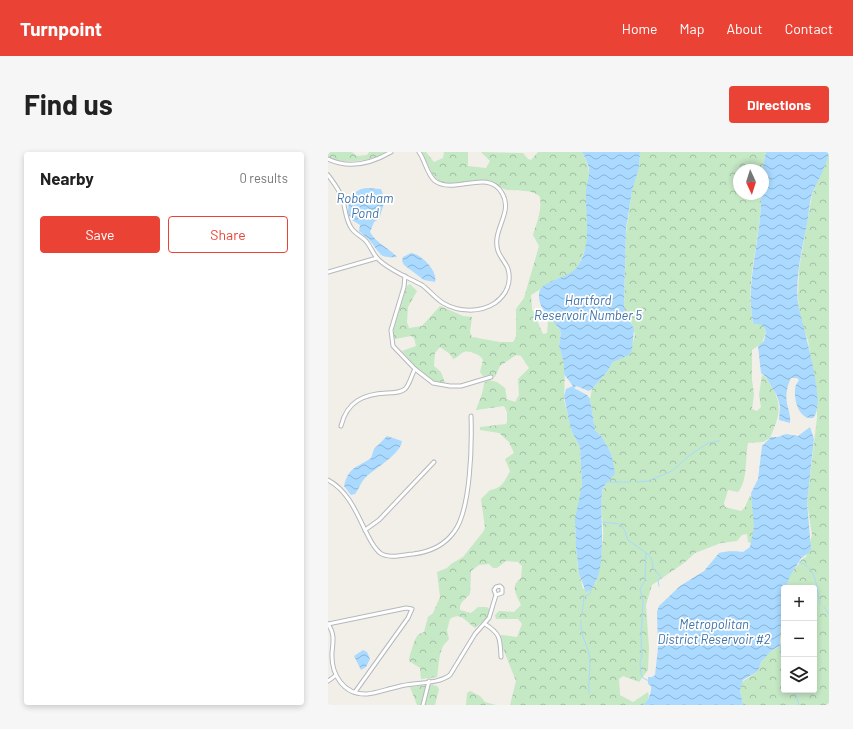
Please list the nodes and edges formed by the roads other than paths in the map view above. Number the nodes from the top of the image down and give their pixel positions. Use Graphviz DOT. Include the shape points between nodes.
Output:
graph roads {
  1 [pos="391,152"];
  2 [pos="419,152"];
  3 [pos="328,160"];
  4 [pos="328,175"];
  5 [pos="377,258"];
  6 [pos="328,272"];
  7 [pos="405,276"];
  8 [pos="414,369"];
  9 [pos="491,377"];
  10 [pos="471,416"];
  11 [pos="341,426"];
  12 [pos="434,462"];
  13 [pos="328,480"];
  14 [pos="365,530"];
  15 [pos="496,595"];
  16 [pos="328,624"];
  17 [pos="485,624"];
  18 [pos="501,657"];
  19 [pos="336,676"];
  20 [pos="328,681"];
  21 [pos="430,681"];
  22 [pos="355,692"];
  23 [pos="423,705"];
  1 -- 3 [label="street" via="381,158 359,164"];
  2 -- 7 [label="street" via="433,179 440,184 451,186 483,182 492,183 501,190 507,206 498,231 497,245 508,269 509,278 504,297 482,309 469,310 442,303 424,286"];
  4 -- 5 [label="street" via="342,198 347,219 353,230 371,247"];
  5 -- 6 [label="street"];
  5 -- 7 [label="street"];
  7 -- 8 [label="street" via="391,338 393,346"];
  8 -- 9 [label="street" via="433,383 450,386 461,386"];
  8 -- 11 [label="street" via="408,386 403,390 370,395 354,402 347,410"];
  10 -- 14 [label="street" via="472,451 463,511 455,531 440,546 424,552 390,556 381,554 372,545"];
  12 -- 14 [label="street" via="379,520"];
  13 -- 14 [label="street" via="338,485 347,495"];
  15 -- 17 [label="street"];
  16 -- 19 [label="street" via="334,638 332,661"];
  16 -- 22 [label="street" via="406,608 412,610"];
  17 -- 18 [label="street" via="494,629 500,638"];
  17 -- 21 [label="street" via="475,634 450,675 444,679"];
  19 -- 20 [label="street"];
  19 -- 22 [label="street" via="343,686"];
  21 -- 22 [label="street" via="373,693"];
  21 -- 23 [label="street"];
}
